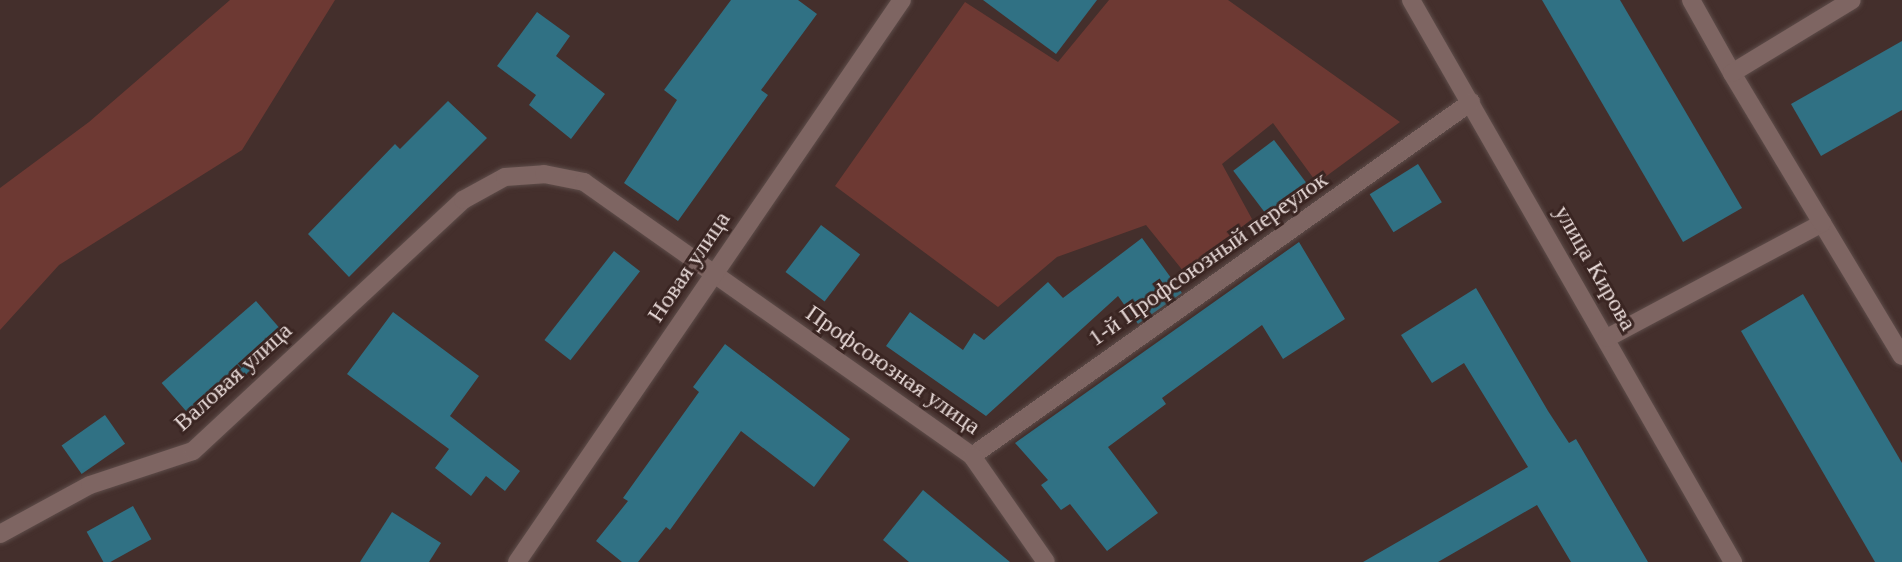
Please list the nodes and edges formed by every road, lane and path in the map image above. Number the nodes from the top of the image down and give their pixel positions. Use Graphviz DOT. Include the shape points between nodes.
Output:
graph roads {
  1 [pos="902,0"];
  2 [pos="1411,0"];
  3 [pos="1691,0"];
  4 [pos="1852,0"];
  5 [pos="1732,73"];
  6 [pos="1471,102"];
  7 [pos="1822,223"];
  8 [pos="714,273"];
  9 [pos="1607,338"];
  10 [pos="1902,356"];
  11 [pos="972,456"];
  12 [pos="0,534"];
  13 [pos="517,562"];
  14 [pos="1046,562"];
  15 [pos="1733,562"];
  1 -- 8 [label="street, Новая улица"];
  2 -- 6 [label="street, улица Кирова"];
  3 -- 5 [label="street"];
  4 -- 5 [label="street"];
  5 -- 7 [label="street"];
  6 -- 9 [label="street, улица Кирова"];
  6 -- 11 [label="street, 1-й Профсоюзный переулок"];
  7 -- 9 [label="street"];
  7 -- 10 [label="street"];
  8 -- 11 [label="street, Профсоюзная улица"];
  8 -- 12 [label="street, Валовая улица" via="584,182 544,174 505,177 463,200 193,450 90,485"];
  8 -- 13 [label="street, Новая улица"];
  9 -- 15 [label="street, улица Кирова"];
  11 -- 14 [label="street, Профсоюзная улица"];
}
